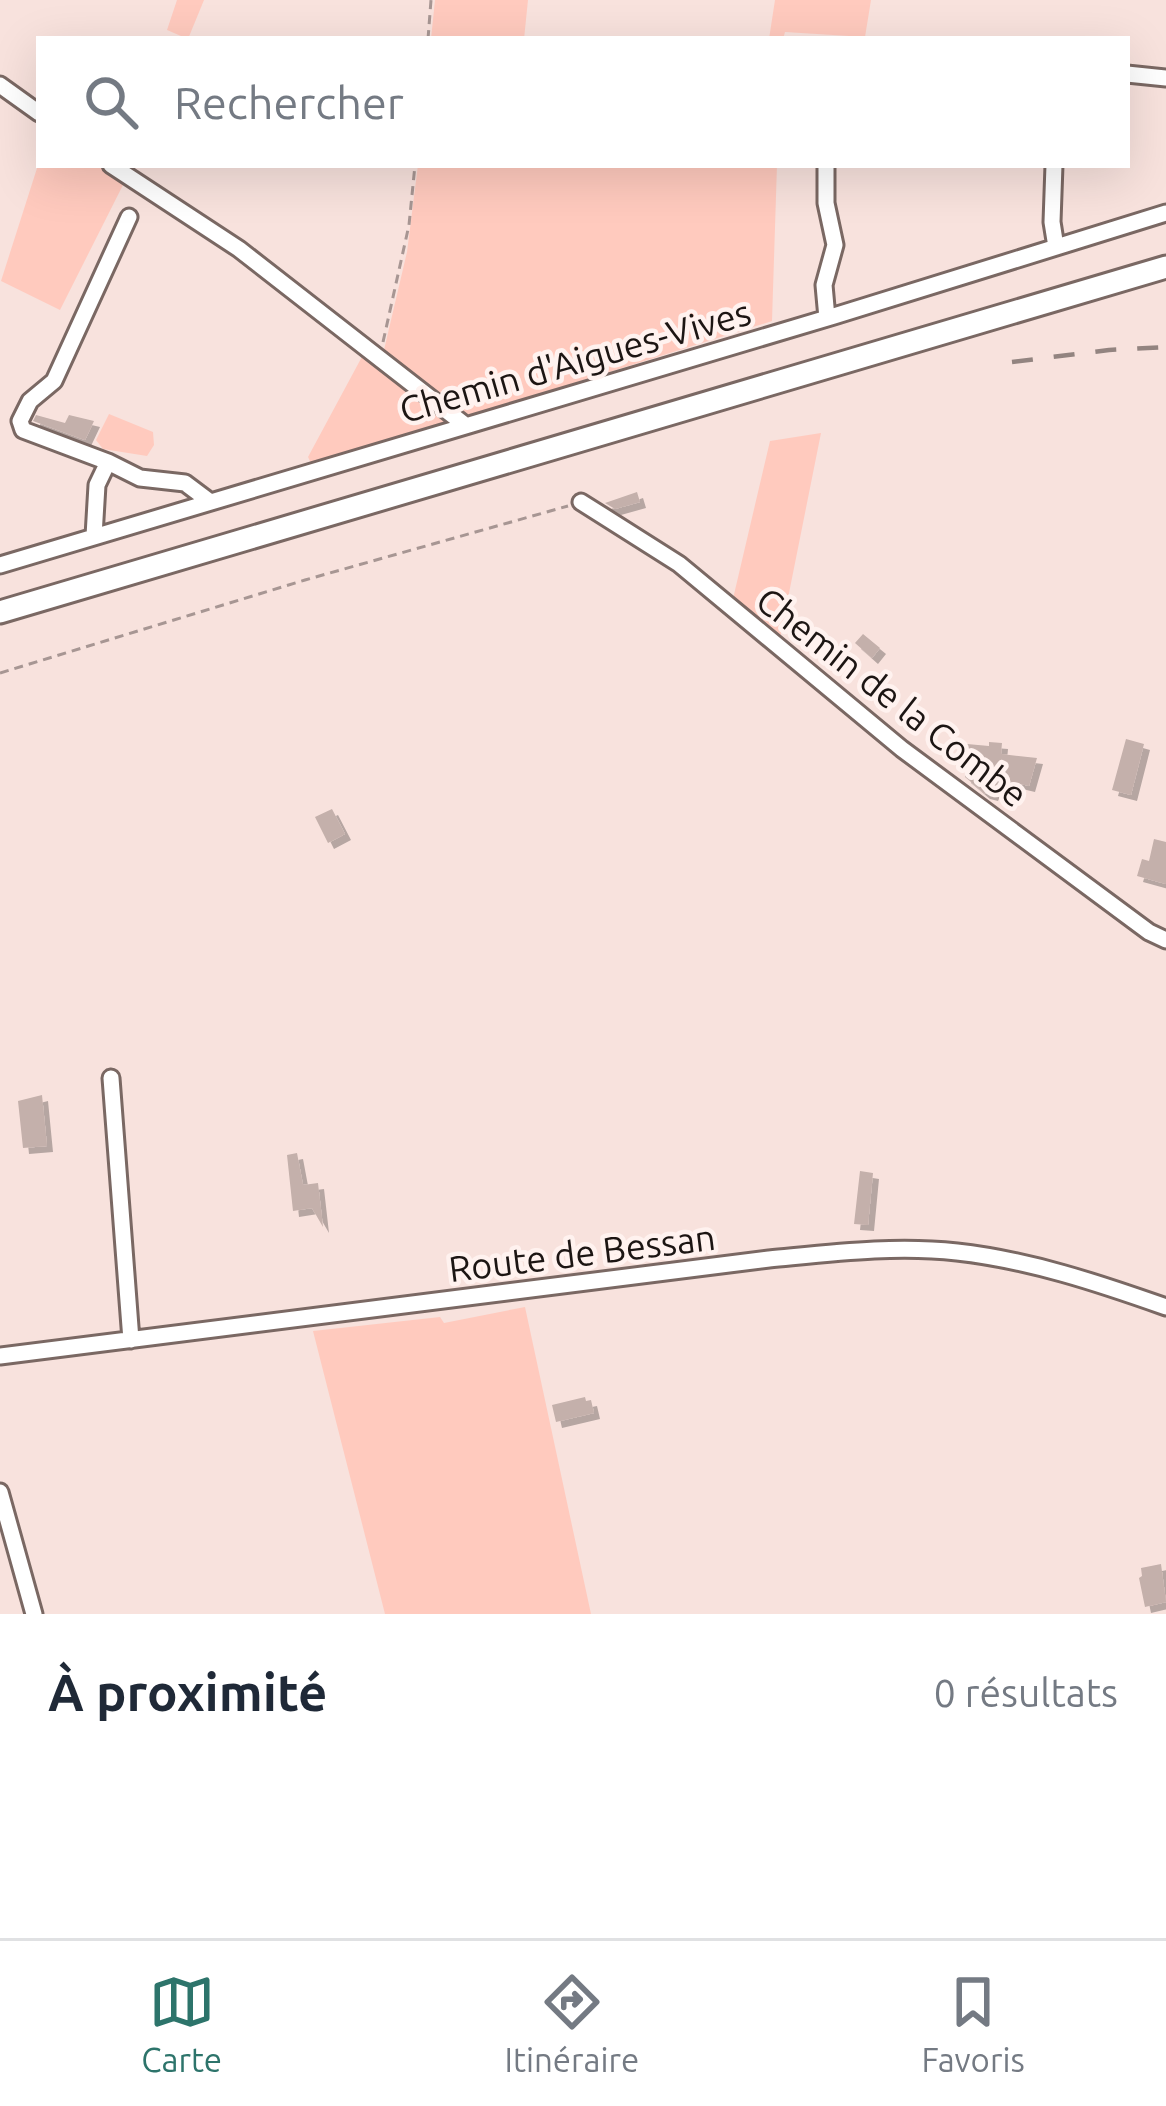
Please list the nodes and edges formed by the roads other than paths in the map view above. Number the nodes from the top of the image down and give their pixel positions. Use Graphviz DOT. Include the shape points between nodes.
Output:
graph roads {
  1 [pos="1130,74"];
  2 [pos="1166,78"];
  3 [pos="0,85"];
  4 [pos="36,111"];
  5 [pos="116,168"];
  6 [pos="826,168"];
  7 [pos="1054,168"];
  8 [pos="1166,212"];
  9 [pos="129,217"];
  10 [pos="1056,247"];
  11 [pos="1166,267"];
  12 [pos="827,318"];
  13 [pos="465,425"];
  14 [pos="108,462"];
  15 [pos="209,501"];
  16 [pos="581,502"];
  17 [pos="94,536"];
  18 [pos="0,565"];
  19 [pos="0,612"];
  20 [pos="1166,940"];
  21 [pos="111,1078"];
  22 [pos="1166,1307"];
  23 [pos="130,1340"];
  24 [pos="0,1356"];
  25 [pos="0,1492"];
  26 [pos="34,1614"];
  1 -- 2 [label="street"];
  3 -- 4 [label="street"];
  5 -- 13 [label="street" via="238,249"];
  6 -- 12 [label="street" via="835,245 824,285"];
  7 -- 10 [label="street"];
  8 -- 10 [label="street, Chemin d'Aigues-Vives"];
  9 -- 14 [label="street" via="54,381 20,421 39,439"];
  10 -- 12 [label="street, Chemin d'Aigues-Vives"];
  11 -- 19 [label="highway"];
  12 -- 13 [label="street, Chemin d'Aigues-Vives"];
  13 -- 15 [label="street, Chemin d'Aigues-Vives"];
  14 -- 15 [label="street" via="140,478 185,483"];
  14 -- 17 [label="street" via="97,485"];
  15 -- 17 [label="street, Chemin d'Aigues-Vives"];
  16 -- 20 [label="street, Chemin de la Combe" via="679,564 902,748"];
  17 -- 18 [label="street, Chemin d'Aigues-Vives"];
  21 -- 23 [label="street"];
  22 -- 23 [label="street, Route de Bessan" via="1029,1264 877,1249"];
  23 -- 24 [label="street, Route de Bessan"];
  25 -- 26 [label="street"];
}
